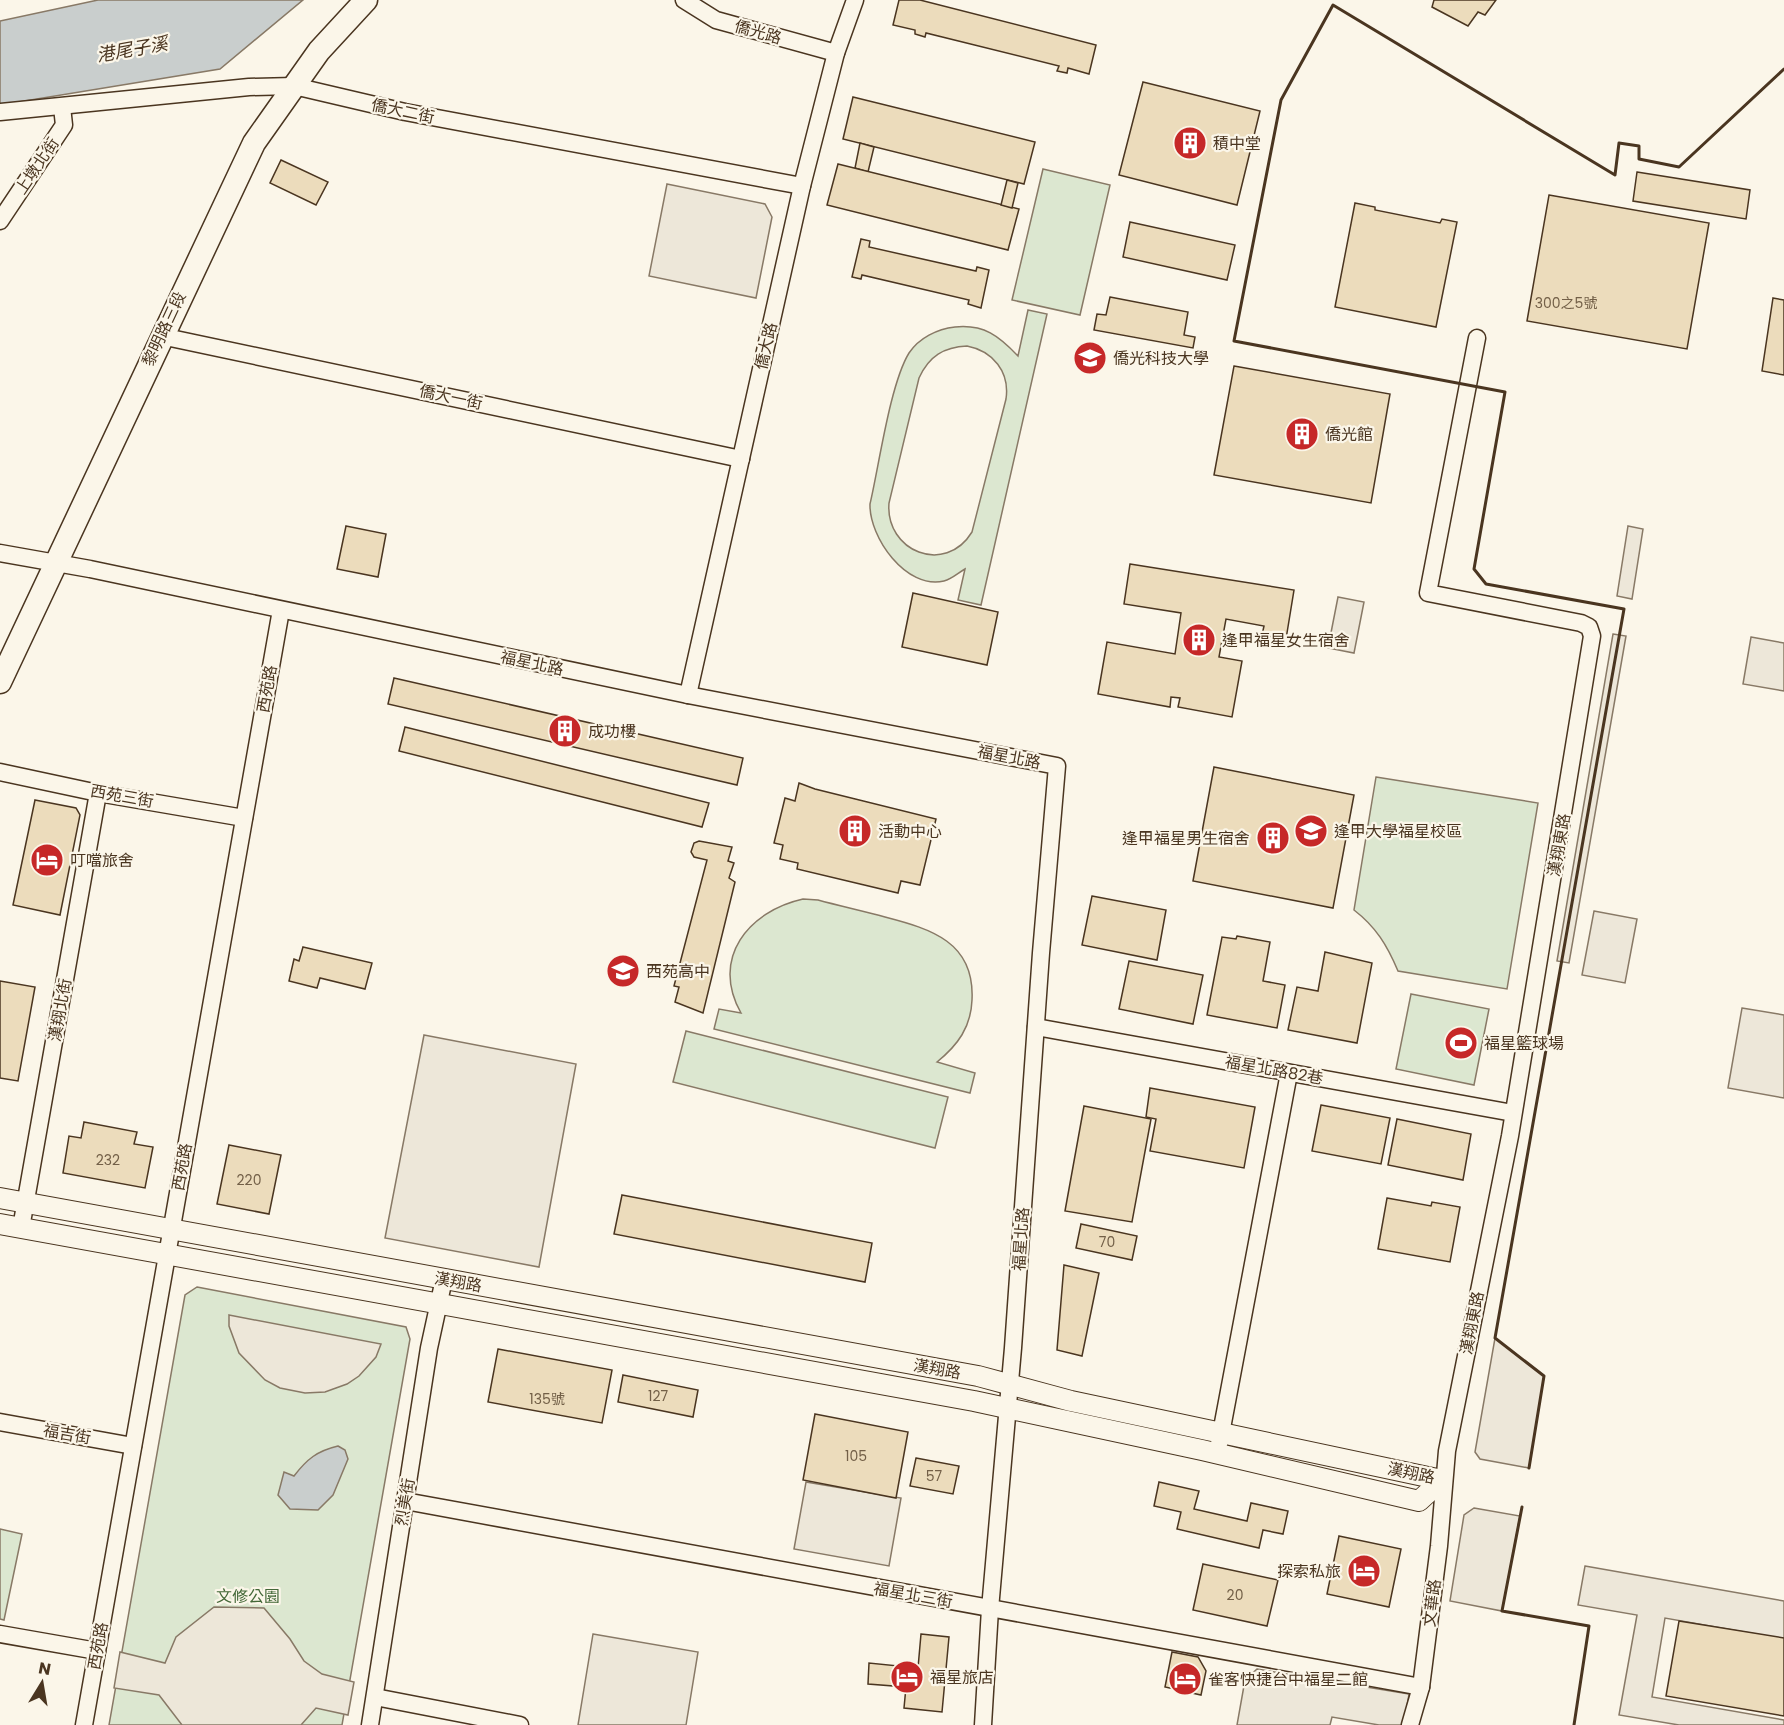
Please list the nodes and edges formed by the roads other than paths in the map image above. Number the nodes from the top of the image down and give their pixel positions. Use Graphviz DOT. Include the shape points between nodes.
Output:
graph roads {
  1 [pos="366,0"];
  2 [pos="684,0"];
  3 [pos="855,0"];
  4 [pos="836,53"];
  5 [pos="294,86"];
  6 [pos="62,107"];
  7 [pos="0,112"];
  8 [pos="802,186"];
  9 [pos="0,221"];
  10 [pos="161,336"];
  11 [pos="1477,338"];
  12 [pos="741,459"];
  13 [pos="0,553"];
  14 [pos="55,564"];
  15 [pos="280,610"];
  16 [pos="0,682"];
  17 [pos="688,695"];
  18 [pos="0,772"];
  19 [pos="98,793"];
  20 [pos="244,818"];
  21 [pos="1036,1027"];
  22 [pos="1289,1073"];
  23 [pos="1513,1113"];
  24 [pos="0,1198"];
  25 [pos="25,1203"];
  26 [pos="0,1224"];
  27 [pos="21,1227"];
  28 [pos="172,1229"];
  29 [pos="167,1254"];
  30 [pos="444,1279"];
  31 [pos="438,1303"];
  32 [pos="1010,1384"];
  33 [pos="1007,1410"];
  34 [pos="0,1422"];
  35 [pos="1222,1431"];
  36 [pos="134,1446"];
  37 [pos="1217,1454"];
  38 [pos="1442,1480"];
  39 [pos="405,1501"];
  40 [pos="990,1609"];
  41 [pos="0,1634"];
  42 [pos="97,1651"];
  43 [pos="1421,1687"];
  44 [pos="375,1697"];
  45 [pos="84,1725"];
  46 [pos="370,1725"];
  47 [pos="520,1725"];
  48 [pos="984,1725"];
  49 [pos="1410,1725"];
  1 -- 5 [label="main road, 黎明路三段" via="319,51"];
  2 -- 4 [label="street, 僑光路" via="716,20"];
  3 -- 4 [label="street, 僑大路"];
  4 -- 8 [label="street, 僑大路"];
  5 -- 6 [label="street, 僑大二街" via="249,87"];
  5 -- 8 [label="street, 僑大二街" via="405,112"];
  5 -- 10 [label="main road, 黎明路三段" via="254,143"];
  6 -- 7 [label="street, 僑大二街"];
  6 -- 9 [label="street, 上墩北街" via="64,125"];
  8 -- 12 [label="street, 僑大路"];
  10 -- 12 [label="street, 僑大一街"];
  10 -- 14 [label="main road, 黎明路三段"];
  11 -- 23 [label="street, 漢翔東路" via="1428,594 1581,623 1589,627 1592,636"];
  12 -- 17 [label="street, 僑大路"];
  13 -- 14 [label="street, 福星北路"];
  14 -- 15 [label="street, 福星北路"];
  14 -- 16 [label="main road, 黎明路三段"];
  15 -- 17 [label="street, 福星北路"];
  15 -- 20 [label="street, 西苑路"];
  17 -- 21 [label="street, 福星北路" via="1057,766"];
  18 -- 19 [label="street, 西苑三街"];
  19 -- 20 [label="street, 西苑三街"];
  19 -- 25 [label="street, 漢翔北街"];
  20 -- 28 [label="street, 西苑路"];
  21 -- 22 [label="street, 福星北路82巷"];
  21 -- 32 [label="street, 福星北路"];
  22 -- 23 [label="street, 福星北路82巷"];
  22 -- 35 [label="street"];
  23 -- 38 [label="street, 漢翔東路"];
  24 -- 25 [label="street, 漢翔路"];
  25 -- 27 [label="street, 漢翔北街"];
  25 -- 28 [label="street, 漢翔路"];
  26 -- 27 [label="street, 漢翔路"];
  27 -- 29 [label="street, 漢翔路"];
  28 -- 29 [label="street, 西苑路"];
  28 -- 30 [label="street, 漢翔路"];
  29 -- 31 [label="street, 漢翔路"];
  29 -- 36 [label="street, 西苑路"];
  30 -- 31 [label="street, 烈美街"];
  30 -- 32 [label="street, 漢翔路"];
  31 -- 33 [label="street, 漢翔路"];
  31 -- 39 [label="street, 烈美街"];
  32 -- 33 [label="street, 福星北路"];
  32 -- 35 [label="street, 漢翔路" via="1071,1401"];
  33 -- 37 [label="street, 漢翔路"];
  33 -- 40 [label="street, 福星北路"];
  34 -- 36 [label="street, 福吉街"];
  35 -- 37 [label="street"];
  35 -- 38 [label="street, 漢翔路"];
  36 -- 42 [label="street, 西苑路"];
  37 -- 38 [label="street, 漢翔路" via="1419,1501"];
  38 -- 43 [label="street, 文華路" via="1439,1546"];
  39 -- 40 [label="street, 福星北三街"];
  39 -- 44 [label="street, 烈美街"];
  40 -- 43 [label="street, 福星北三街"];
  40 -- 48 [label="street, 福星北路"];
  41 -- 42 [label="street"];
  42 -- 45 [label="street, 西苑路"];
  43 -- 49 [label="street, 文華路"];
  44 -- 46 [label="street, 烈美街"];
  44 -- 47 [label="street"];
}
